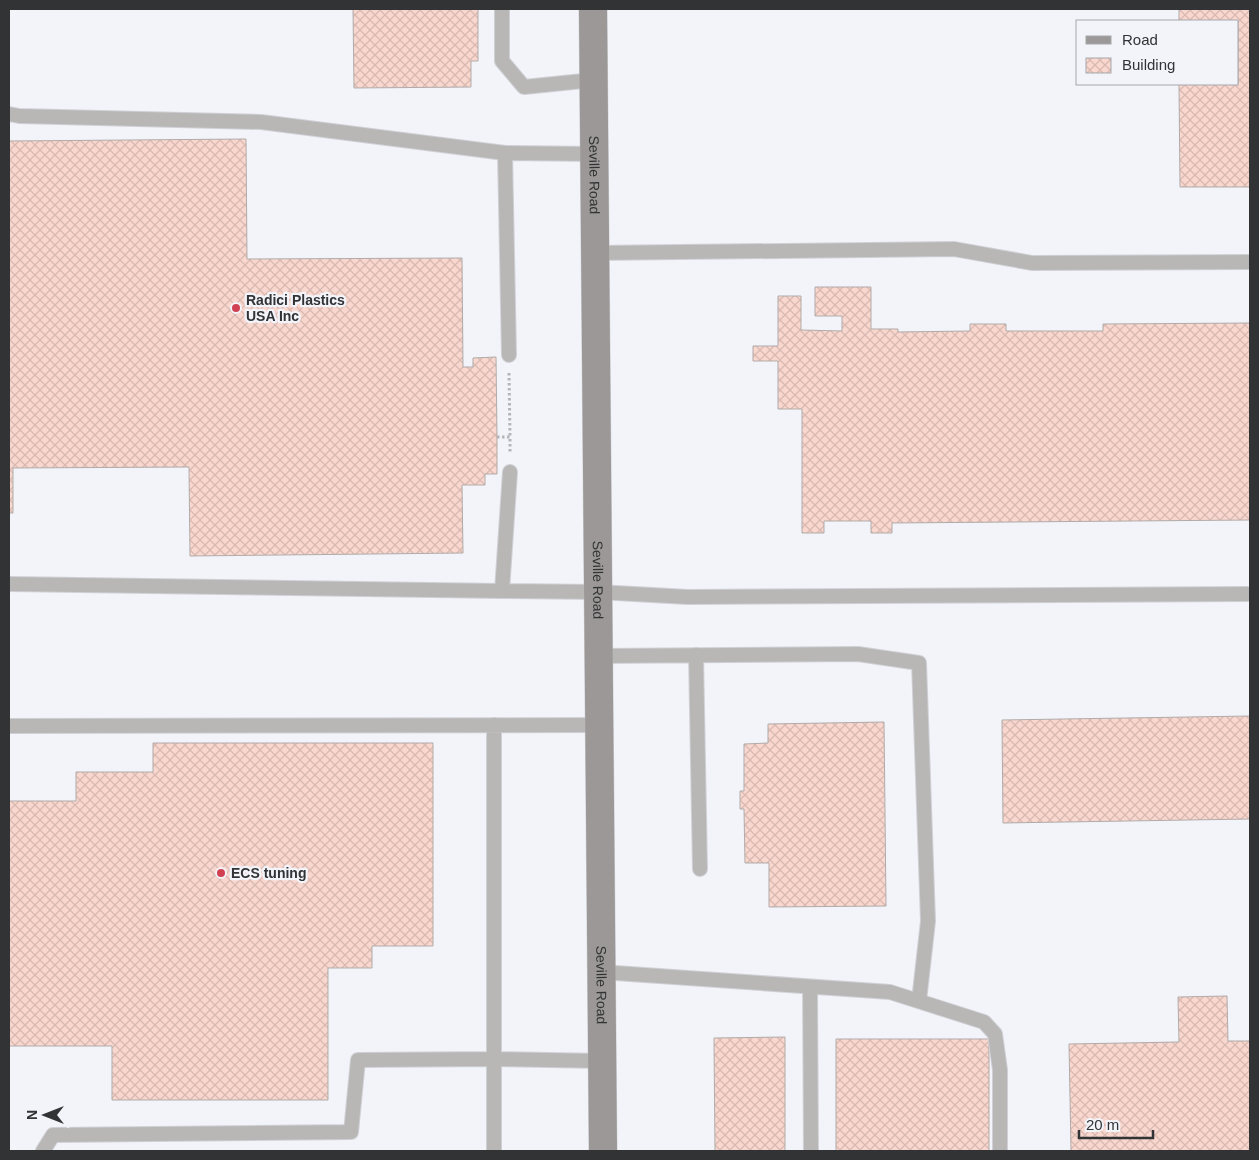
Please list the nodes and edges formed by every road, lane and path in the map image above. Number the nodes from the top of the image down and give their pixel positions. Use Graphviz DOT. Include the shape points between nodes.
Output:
graph roads {
  1 [pos="502,9"];
  2 [pos="593,9"];
  3 [pos="593,80"];
  4 [pos="9,114"];
  5 [pos="505,153"];
  6 [pos="594,154"];
  7 [pos="595,254"];
  8 [pos="1250,262"];
  9 [pos="509,355"];
  10 [pos="497,437"];
  11 [pos="510,437"];
  12 [pos="510,472"];
  13 [pos="9,584"];
  14 [pos="502,591"];
  15 [pos="598,592"];
  16 [pos="1246,594"];
  17 [pos="598,656"];
  18 [pos="696,656"];
  19 [pos="494,725"];
  20 [pos="599,725"];
  21 [pos="9,726"];
  22 [pos="700,870"];
  23 [pos="602,972"];
  24 [pos="810,987"];
  25 [pos="919,1002"];
  26 [pos="494,1059"];
  27 [pos="602,1061"];
  28 [pos="44,1151"];
  29 [pos="494,1151"];
  30 [pos="603,1151"];
  31 [pos="811,1151"];
  32 [pos="1000,1151"];
  1 -- 3 [label="lane" via="502,61 524,87"];
  2 -- 3 [label="street, Seville Road"];
  3 -- 6 [label="street, Seville Road"];
  4 -- 5 [label="lane" via="261,122"];
  5 -- 6 [label="lane"];
  5 -- 9 [label="lane"];
  6 -- 7 [label="street, Seville Road"];
  7 -- 8 [label="lane" via="954,249 1032,264"];
  7 -- 15 [label="street, Seville Road"];
  9 -- 11 [label="path"];
  10 -- 11 [label="path"];
  11 -- 12 [label="path"];
  12 -- 14 [label="lane"];
  13 -- 14 [label="lane"];
  14 -- 15 [label="lane"];
  15 -- 16 [label="lane" via="688,597"];
  15 -- 17 [label="street, Seville Road"];
  17 -- 18 [label="lane"];
  17 -- 20 [label="street, Seville Road"];
  18 -- 22 [label="lane"];
  18 -- 25 [label="lane" via="858,654 920,663 928,921"];
  19 -- 20 [label="lane"];
  19 -- 21 [label="lane"];
  19 -- 26 [label="lane"];
  20 -- 23 [label="street, Seville Road"];
  23 -- 24 [label="lane"];
  23 -- 27 [label="street, Seville Road"];
  24 -- 25 [label="lane" via="890,992"];
  24 -- 31 [label="lane"];
  25 -- 32 [label="lane" via="984,1022 995,1034 1000,1070"];
  26 -- 27 [label="lane"];
  26 -- 28 [label="lane" via="358,1060 351,1132 53,1135"];
  26 -- 29 [label="lane"];
  27 -- 30 [label="street, Seville Road"];
}
